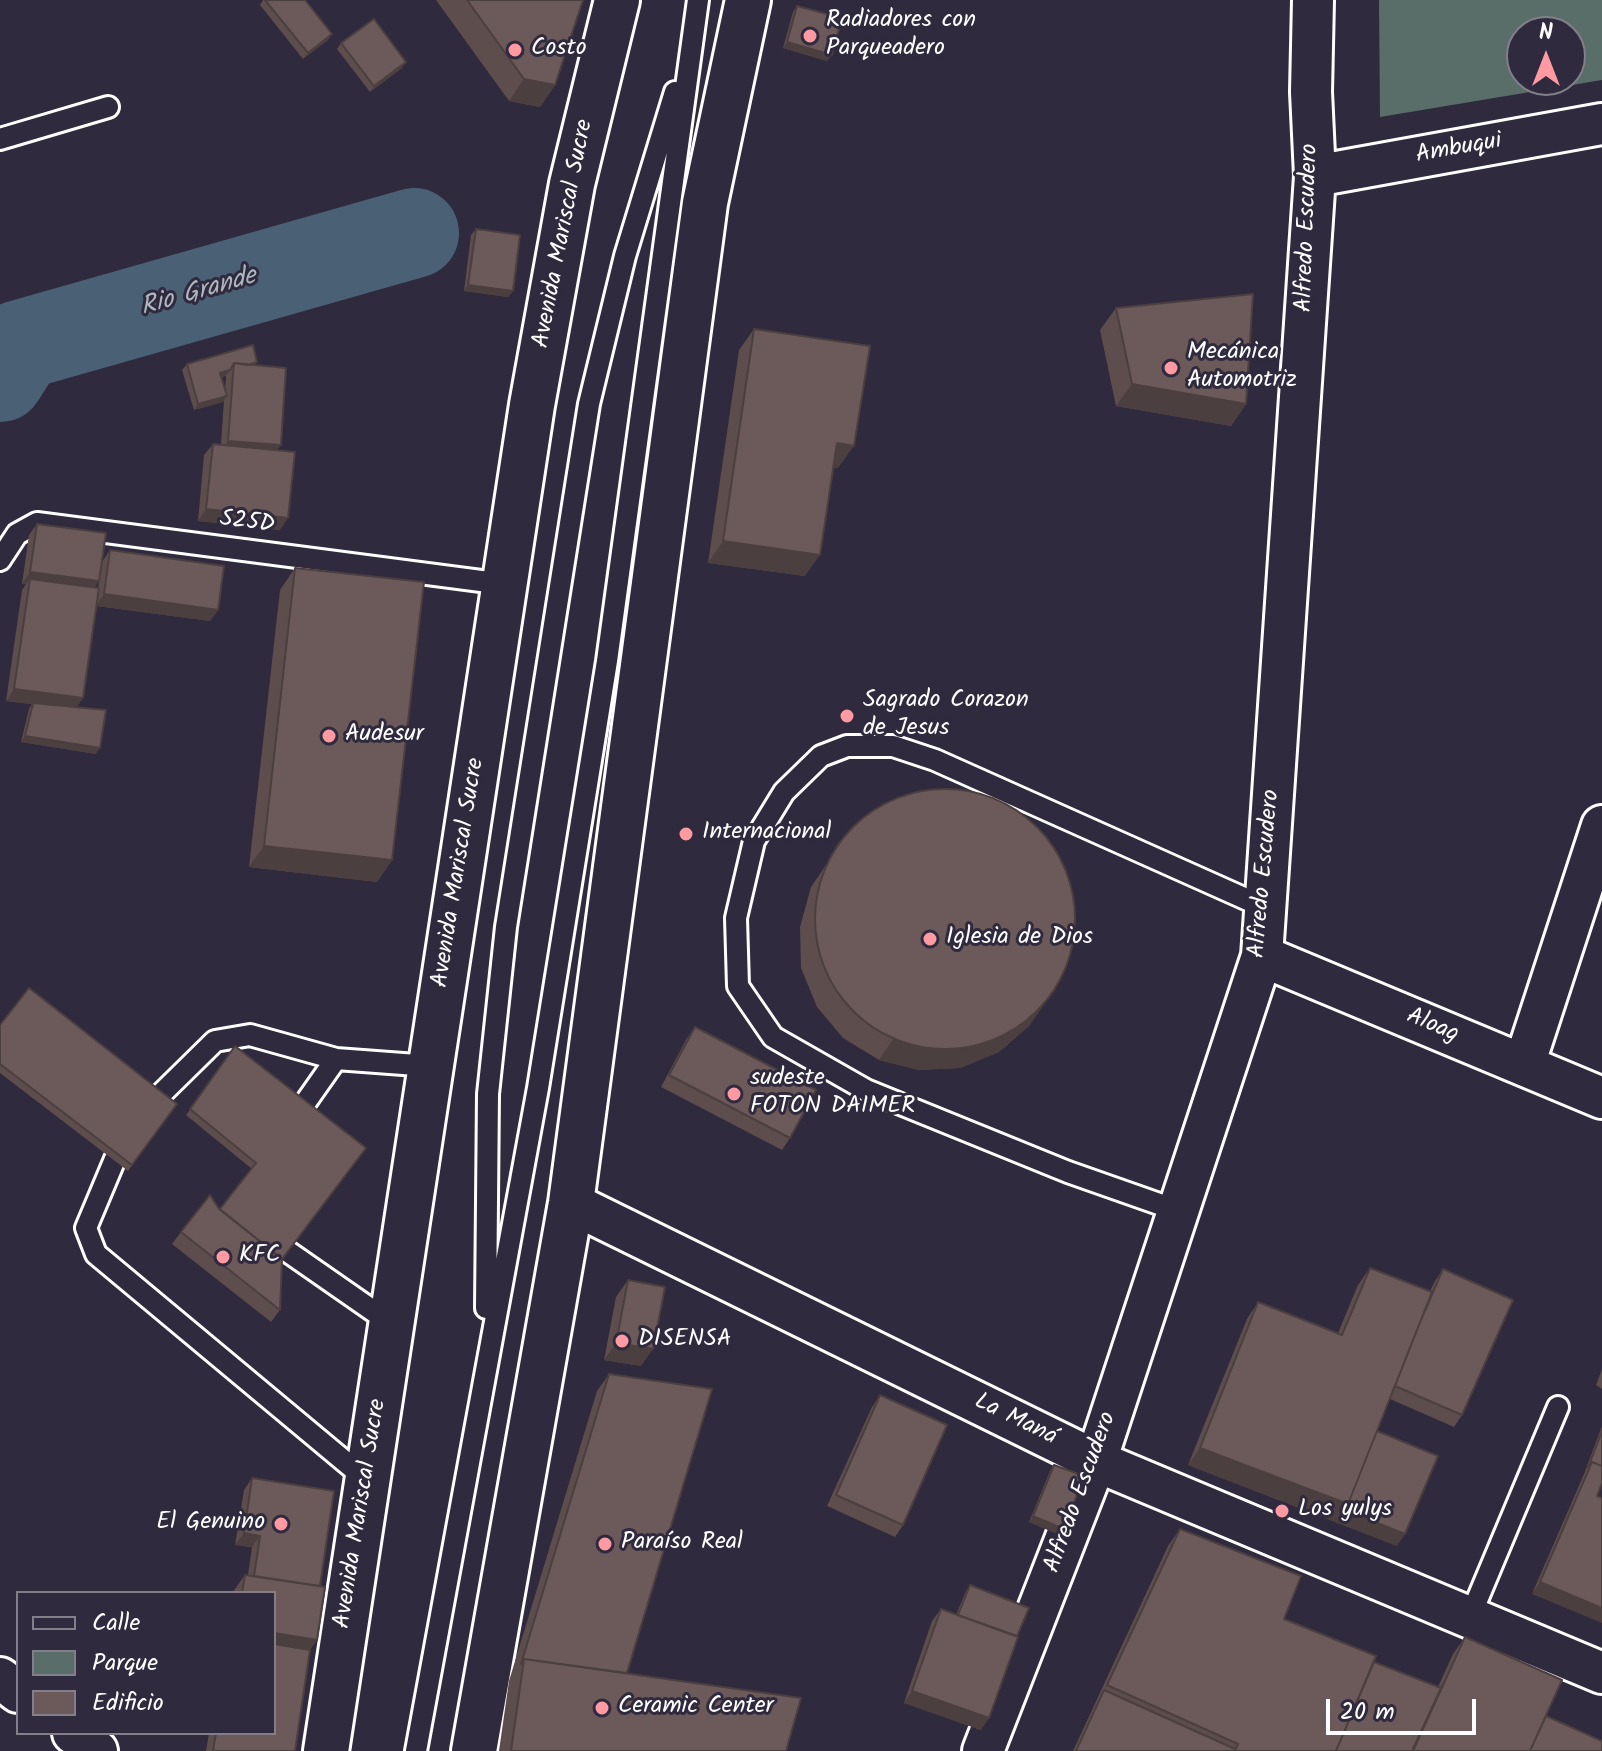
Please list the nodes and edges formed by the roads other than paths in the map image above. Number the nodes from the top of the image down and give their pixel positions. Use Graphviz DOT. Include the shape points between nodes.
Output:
graph roads {
  1 [pos="617,0"];
  2 [pos="698,0"];
  3 [pos="748,0"];
  4 [pos="1313,0"];
  5 [pos="693,31"];
  6 [pos="108,107"];
  7 [pos="1602,124"];
  8 [pos="0,139"];
  9 [pos="1315,176"];
  10 [pos="0,560"];
  11 [pos="504,584"];
  12 [pos="1602,826"];
  13 [pos="1266,908"];
  14 [pos="1262,956"];
  15 [pos="336,1059"];
  16 [pos="1524,1065"];
  17 [pos="430,1066"];
  18 [pos="158,1097"];
  19 [pos="1602,1098"];
  20 [pos="303,1106"];
  21 [pos="115,1159"];
  22 [pos="571,1203"];
  23 [pos="1179,1211"];
  24 [pos="287,1251"];
  25 [pos="392,1324"];
  26 [pos="486,1360"];
  27 [pos="1558,1407"];
  28 [pos="1096,1461"];
  29 [pos="367,1480"];
  30 [pos="1470,1617"];
  31 [pos="1602,1673"];
  32 [pos="0,1678"];
  33 [pos="16,1690"];
  34 [pos="76,1735"];
  35 [pos="97,1751"];
  36 [pos="326,1751"];
  37 [pos="416,1751"];
  38 [pos="474,1751"];
  39 [pos="983,1751"];
  1 -- 11 [label="main road, Avenida Mariscal Sucre" via="572,184"];
  2 -- 5 [label="lane"];
  3 -- 22 [label="main road" via="705,203"];
  4 -- 9 [label="street, Alfredo Escudero"];
  5 -- 26 [label="lane" via="607,661 538,1088"];
  5 -- 26 [label="lane" via="625,256 589,404 511,896 488,1094"];
  6 -- 8 [label="lane"];
  7 -- 9 [label="street, Ambuqui"];
  9 -- 13 [label="street, Alfredo Escudero"];
  10 -- 11 [label="lane, S25D" via="17,534 37,523"];
  11 -- 17 [label="main road, Avenida Mariscal Sucre"];
  12 -- 16 [label="street"];
  13 -- 14 [label="street, Alfredo Escudero"];
  13 -- 23 [label="lane" via="893,746 847,746 821,756 784,792 754,841 736,918 738,986 773,1037 866,1090"];
  14 -- 16 [label="street, Aloag"];
  14 -- 23 [label="street, Alfredo Escudero"];
  15 -- 17 [label="lane"];
  15 -- 18 [label="lane" via="250,1035 215,1041"];
  15 -- 20 [label="lane"];
  16 -- 19 [label="street, Aloag"];
  17 -- 25 [label="main road, Avenida Mariscal Sucre"];
  21 -- 29 [label="lane" via="86,1228 96,1254"];
  22 -- 28 [label="street, La Maná"];
  22 -- 38 [label="main road"];
  23 -- 28 [label="street, Alfredo Escudero"];
  24 -- 25 [label="lane"];
  25 -- 29 [label="main road, Avenida Mariscal Sucre"];
  26 -- 37 [label="lane"];
  27 -- 30 [label="lane"];
  28 -- 30 [label="street, La Maná"];
  28 -- 39 [label="street, Alfredo Escudero"];
  29 -- 36 [label="main road, Avenida Mariscal Sucre"];
  30 -- 31 [label="street, La Maná"];
  32 -- 33 [label="street"];
  34 -- 35 [label="street"];
}
